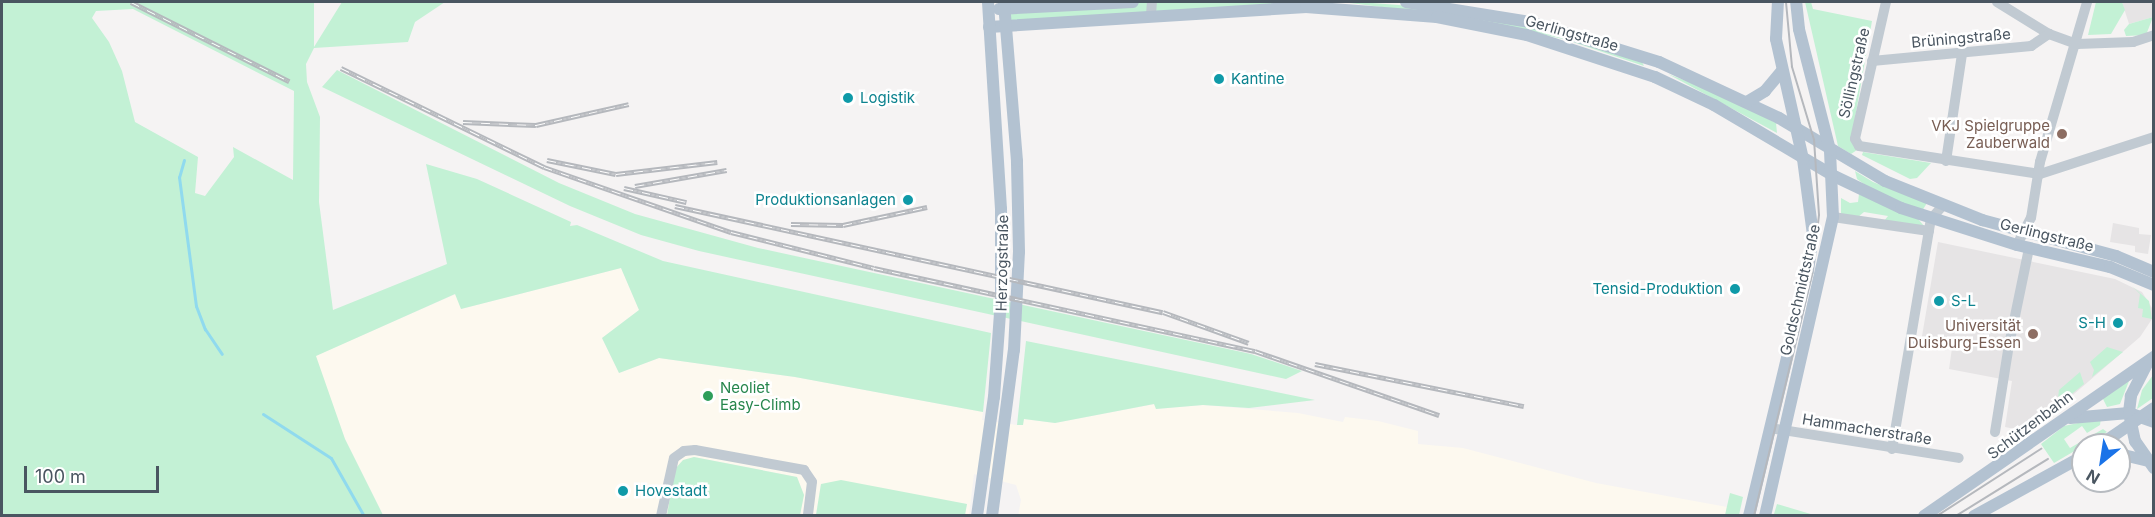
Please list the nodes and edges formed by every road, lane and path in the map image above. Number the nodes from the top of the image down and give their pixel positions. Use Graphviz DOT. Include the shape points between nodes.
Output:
graph roads {
  1 [pos="1133,2"];
  2 [pos="1152,2"];
  3 [pos="1406,2"];
  4 [pos="1778,2"];
  5 [pos="1796,2"];
  6 [pos="1886,2"];
  7 [pos="1997,2"];
  8 [pos="2087,2"];
  9 [pos="1005,5"];
  10 [pos="988,6"];
  11 [pos="1151,15"];
  12 [pos="1007,25"];
  13 [pos="990,27"];
  14 [pos="2049,34"];
  15 [pos="2154,35"];
  16 [pos="2077,44"];
  17 [pos="1962,54"];
  18 [pos="1872,61"];
  19 [pos="1781,72"];
  20 [pos="1747,102"];
  21 [pos="1796,128"];
  22 [pos="2154,137"];
  23 [pos="1830,150"];
  24 [pos="1803,159"];
  25 [pos="1946,160"];
  26 [pos="2040,174"];
  27 [pos="1834,176"];
  28 [pos="1943,205"];
  29 [pos="1833,217"];
  30 [pos="1930,225"];
  31 [pos="2025,234"];
  32 [pos="2023,246"];
  33 [pos="2154,272"];
  34 [pos="2154,285"];
  35 [pos="2151,359"];
  36 [pos="2154,408"];
  37 [pos="2065,419"];
  38 [pos="2129,419"];
  39 [pos="2148,419"];
  40 [pos="1770,428"];
  41 [pos="1783,431"];
  42 [pos="1995,432"];
  43 [pos="2113,433"];
  44 [pos="1892,449"];
  45 [pos="1959,458"];
  46 [pos="2131,458"];
  47 [pos="2071,463"];
  48 [pos="2150,464"];
  49 [pos="661,516"];
  50 [pos="808,516"];
  51 [pos="977,516"];
  52 [pos="992,516"];
  53 [pos="1749,516"];
  54 [pos="1765,516"];
  55 [pos="1924,516"];
  56 [pos="1974,516"];
  1 -- 9 [label="main road"];
  2 -- 11 [label="street"];
  3 -- 20 [label="main road, Gerlingstraße" via="1569,31 1659,62"];
  4 -- 19 [label="main road, Goldschmidtstraße" via="1776,39"];
  5 -- 23 [label="main road, Goldschmidtstraße" via="1798,29"];
  6 -- 18 [label="street, Söllingstraße"];
  7 -- 14 [label="street"];
  8 -- 16 [label="street"];
  9 -- 10 [label="main road"];
  9 -- 12 [label="main road, Herzogstraße"];
  10 -- 13 [label="main road, Herzogstraße"];
  11 -- 12 [label="main road, Gerlingstraße"];
  11 -- 24 [label="main road, Gerlingstraße" via="1350,8 1437,17 1527,34 1655,77 1714,105"];
  12 -- 13 [label="main road, Gerlingstraße"];
  12 -- 52 [label="main road, Herzogstraße" via="1017,172 1017,302"];
  13 -- 51 [label="main road, Herzogstraße" via="1001,209 1001,300"];
  14 -- 16 [label="street"];
  14 -- 17 [label="street, Brüningstraße" via="2031,46"];
  15 -- 16 [label="street" via="2133,42"];
  16 -- 26 [label="street"];
  17 -- 18 [label="street, Brüningstraße"];
  17 -- 25 [label="street"];
  18 -- 25 [label="street, Söllingstraße" via="1855,139 1862,147"];
  19 -- 20 [label="main road" via="1765,91"];
  19 -- 21 [label="main road, Goldschmidtstraße"];
  20 -- 21 [label="main road, Gerlingstraße"];
  21 -- 23 [label="main road, Gerlingstraße"];
  21 -- 24 [label="main road, Goldschmidtstraße"];
  22 -- 26 [label="street"];
  23 -- 27 [label="main road, Goldschmidtstraße"];
  23 -- 28 [label="main road, Gerlingstraße" via="1885,181"];
  24 -- 27 [label="main road, Gerlingstraße"];
  24 -- 40 [label="main road, Goldschmidtstraße" via="1812,210 1811,253"];
  25 -- 26 [label="street"];
  26 -- 31 [label="street"];
  27 -- 29 [label="main road, Goldschmidtstraße"];
  27 -- 30 [label="main road, Gerlingstraße"];
  28 -- 30 [label="street"];
  28 -- 31 [label="main road, Gerlingstraße"];
  29 -- 30 [label="street, Gerlingstraße"];
  29 -- 41 [label="main road, Goldschmidtstraße"];
  30 -- 32 [label="main road, Gerlingstraße"];
  30 -- 44 [label="street"];
  31 -- 32 [label="street"];
  31 -- 33 [label="main road, Gerlingstraße" via="2116,256"];
  32 -- 34 [label="main road, Gerlingstraße" via="2110,267"];
  32 -- 42 [label="street"];
  35 -- 37 [label="main road, Schützenbahn" via="2121,376"];
  35 -- 38 [label="main road" via="2131,396"];
  36 -- 39 [label="main road"];
  37 -- 38 [label="main road"];
  37 -- 55 [label="main road, Schützenbahn"];
  38 -- 39 [label="main road"];
  38 -- 43 [label="main road"];
  38 -- 48 [label="main road"];
  40 -- 41 [label="street, Hammacherstraße"];
  40 -- 53 [label="main road, Goldschmidtstraße"];
  41 -- 44 [label="street, Hammacherstraße"];
  41 -- 54 [label="main road, Goldschmidtstraße"];
  44 -- 45 [label="street, Hammacherstraße"];
  46 -- 48 [label="main road"];
  47 -- 56 [label="main road"];
  49 -- 50 [label="street" via="674,459 684,451 695,450 804,470 812,482"];
}
